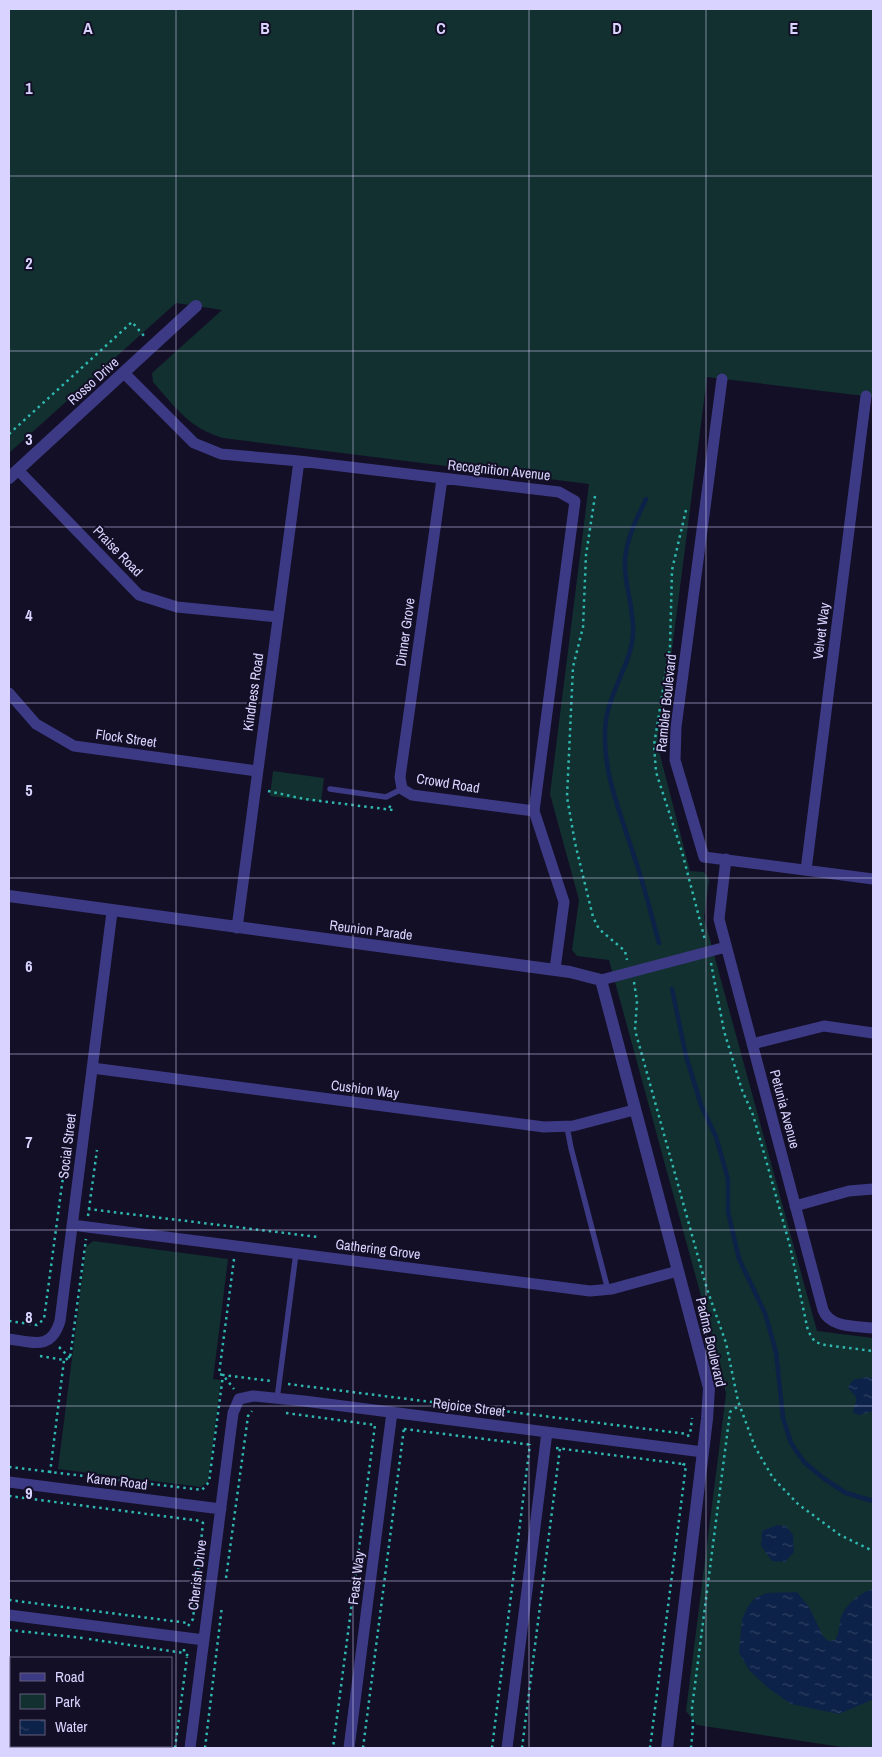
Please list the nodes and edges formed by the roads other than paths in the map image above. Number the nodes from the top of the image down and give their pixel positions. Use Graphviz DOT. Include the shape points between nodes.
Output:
graph roads {
  1 [pos="196,306"];
  2 [pos="124,373"];
  3 [pos="722,378"];
  4 [pos="866,396"];
  5 [pos="299,461"];
  6 [pos="14,474"];
  7 [pos="442,479"];
  8 [pos="278,617"];
  9 [pos="9,693"];
  10 [pos="257,771"];
  11 [pos="402,788"];
  12 [pos="330,789"];
  13 [pos="534,811"];
  14 [pos="726,859"];
  15 [pos="806,870"];
  16 [pos="873,879"];
  17 [pos="9,896"];
  18 [pos="112,912"];
  19 [pos="236,928"];
  20 [pos="726,947"];
  21 [pos="554,970"];
  22 [pos="601,980"];
  23 [pos="873,1033"];
  24 [pos="752,1044"];
  25 [pos="92,1068"];
  26 [pos="634,1110"];
  27 [pos="567,1127"];
  28 [pos="873,1189"];
  29 [pos="795,1206"];
  30 [pos="72,1225"];
  31 [pos="296,1253"];
  32 [pos="678,1271"];
  33 [pos="608,1290"];
  34 [pos="873,1328"];
  35 [pos="9,1339"];
  36 [pos="277,1399"];
  37 [pos="235,1405"];
  38 [pos="392,1412"];
  39 [pos="547,1432"];
  40 [pos="703,1452"];
  41 [pos="9,1482"];
  42 [pos="220,1509"];
  43 [pos="9,1615"];
  44 [pos="204,1640"];
  45 [pos="190,1748"];
  46 [pos="349,1748"];
  47 [pos="507,1748"];
  48 [pos="667,1748"];
  1 -- 2 [label="street, Rosso Drive"];
  2 -- 5 [label="street, Recognition Avenue" via="194,443 221,454"];
  2 -- 6 [label="street, Rosso Drive"];
  3 -- 14 [label="street, Rambler Boulevard" via="676,727 675,760 704,857"];
  4 -- 15 [label="street, Velvet Way"];
  5 -- 7 [label="street, Recognition Avenue"];
  5 -- 8 [label="street, Kindness Road"];
  6 -- 8 [label="street, Praise Road" via="140,594 177,607"];
  7 -- 11 [label="street, Dinner Grove" via="400,777"];
  7 -- 13 [label="street, Recognition Avenue" via="559,492 575,501"];
  8 -- 10 [label="street, Kindness Road"];
  9 -- 10 [label="street, Flock Street" via="36,724 74,746"];
  10 -- 19 [label="street, Kindness Road"];
  11 -- 12 [label="lane, Crowd Road" via="382,796"];
  11 -- 13 [label="street, Crowd Road" via="412,795"];
  13 -- 21 [label="street, Recognition Avenue" via="564,902"];
  14 -- 15 [label="street, Rambler Boulevard"];
  14 -- 20 [label="street, Petunia Avenue" via="719,919"];
  15 -- 16 [label="street, Rambler Boulevard"];
  17 -- 18 [label="street, Reunion Parade"];
  18 -- 19 [label="street, Reunion Parade"];
  18 -- 25 [label="street, Social Street"];
  19 -- 21 [label="street, Reunion Parade"];
  20 -- 22 [label="street, Reunion Parade" via="707,946"];
  20 -- 24 [label="street, Petunia Avenue"];
  21 -- 22 [label="street, Reunion Parade"];
  22 -- 26 [label="street, Padma Boulevard"];
  23 -- 24 [label="street" via="824,1026"];
  24 -- 29 [label="street, Petunia Avenue"];
  25 -- 27 [label="street, Cushion Way" via="535,1126"];
  25 -- 30 [label="street, Social Street"];
  26 -- 27 [label="street, Cushion Way"];
  26 -- 32 [label="street, Padma Boulevard"];
  27 -- 33 [label="lane"];
  28 -- 29 [label="street" via="848,1191"];
  29 -- 34 [label="street, Petunia Avenue" via="826,1317 834,1322"];
  30 -- 31 [label="street, Gathering Grove"];
  30 -- 35 [label="street, Social Street" via="56,1333 51,1340 43,1342"];
  31 -- 33 [label="street, Gathering Grove" via="585,1290"];
  31 -- 36 [label="lane"];
  32 -- 33 [label="street, Gathering Grove"];
  32 -- 40 [label="street, Padma Boulevard" via="709,1388"];
  36 -- 37 [label="street, Rejoice Street" via="245,1396"];
  36 -- 38 [label="street, Rejoice Street"];
  37 -- 42 [label="street, Cherish Drive"];
  38 -- 39 [label="street, Rejoice Street"];
  38 -- 46 [label="street, Feast Way"];
  39 -- 40 [label="street, Rejoice Street"];
  39 -- 47 [label="street"];
  40 -- 48 [label="street, Padma Boulevard"];
  41 -- 42 [label="street, Karen Road"];
  42 -- 44 [label="street, Cherish Drive"];
  43 -- 44 [label="street"];
  44 -- 45 [label="street, Cherish Drive"];
}
